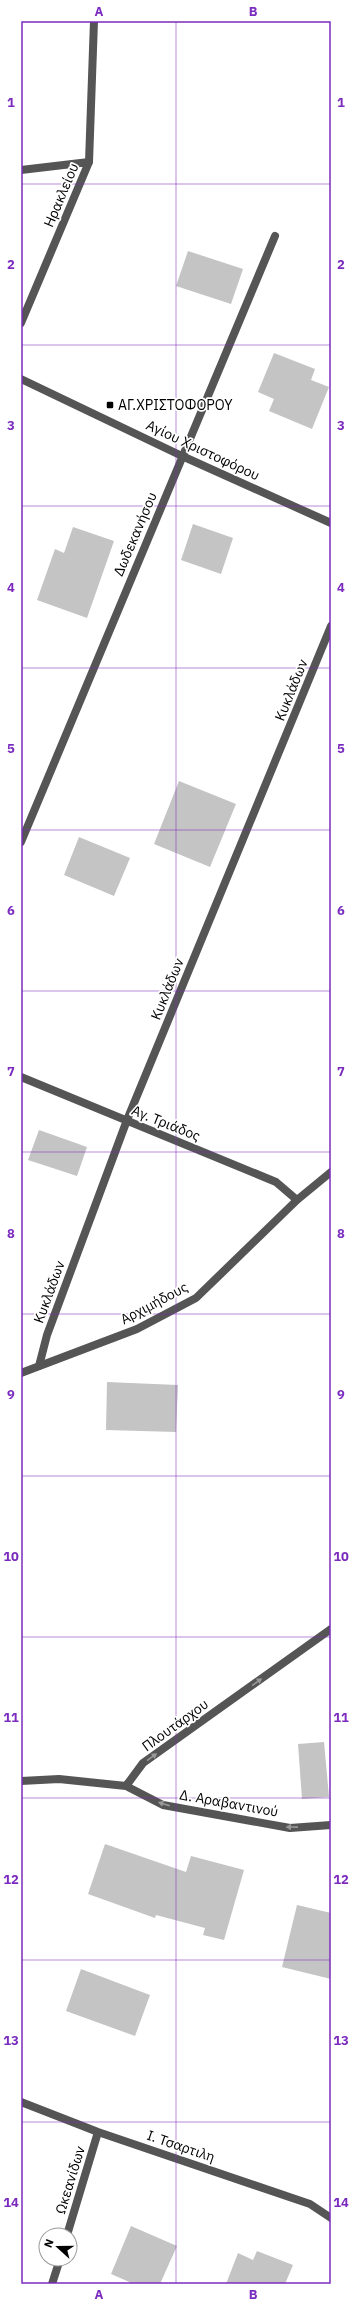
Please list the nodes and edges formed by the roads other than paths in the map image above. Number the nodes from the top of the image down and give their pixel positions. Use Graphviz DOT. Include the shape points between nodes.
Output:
graph roads {
  1 [pos="94,21"];
  2 [pos="89,162"];
  3 [pos="21,170"];
  4 [pos="275,236"];
  5 [pos="21,323"];
  6 [pos="21,379"];
  7 [pos="182,456"];
  8 [pos="331,523"];
  9 [pos="331,626"];
  10 [pos="21,842"];
  11 [pos="21,1077"];
  12 [pos="127,1120"];
  13 [pos="331,1172"];
  14 [pos="297,1200"];
  15 [pos="38,1366"];
  16 [pos="21,1374"];
  17 [pos="331,1629"];
  18 [pos="21,1781"];
  19 [pos="126,1786"];
  20 [pos="331,1825"];
  21 [pos="21,2102"];
  22 [pos="98,2132"];
  23 [pos="331,2218"];
  24 [pos="69,2227"];
  25 [pos="57,2267"];
  26 [pos="52,2284"];
  1 -- 2 [label="street, Ηρακλείου"];
  2 -- 3 [label="street"];
  2 -- 5 [label="street, Ηρακλείου"];
  4 -- 7 [label="street, Δωδεκανήσου"];
  6 -- 7 [label="street, Αγίου Χριστοφόρου"];
  7 -- 8 [label="street, Αγίου Χριστοφόρου"];
  7 -- 10 [label="street, Δωδεκανήσου"];
  9 -- 12 [label="street, Κυκλάδων"];
  11 -- 12 [label="street, Αγ. Τριάδος"];
  12 -- 14 [label="street, Αγ. Τριάδος" via="276,1182"];
  12 -- 15 [label="street, Κυκλάδων" via="47,1334"];
  13 -- 14 [label="street, Αρχιμήδους"];
  14 -- 15 [label="street, Αρχιμήδους" via="196,1298 137,1329"];
  15 -- 16 [label="street, Αρχιμήδους"];
  19 -- 17 [label="street, Πλουτάρχου, one-way" via="143,1763"];
  18 -- 19 [label="street" via="59,1779"];
  20 -- 19 [label="street, Δ. Αραβαντινού, one-way" via="290,1828 163,1805"];
  21 -- 22 [label="street, Ι. Τσαρτιλη"];
  22 -- 23 [label="street, Ι. Τσαρτιλη" via="310,2204"];
  22 -- 24 [label="street, Ωκεανίδων"];
  25 -- 26 [label="street"];
}
